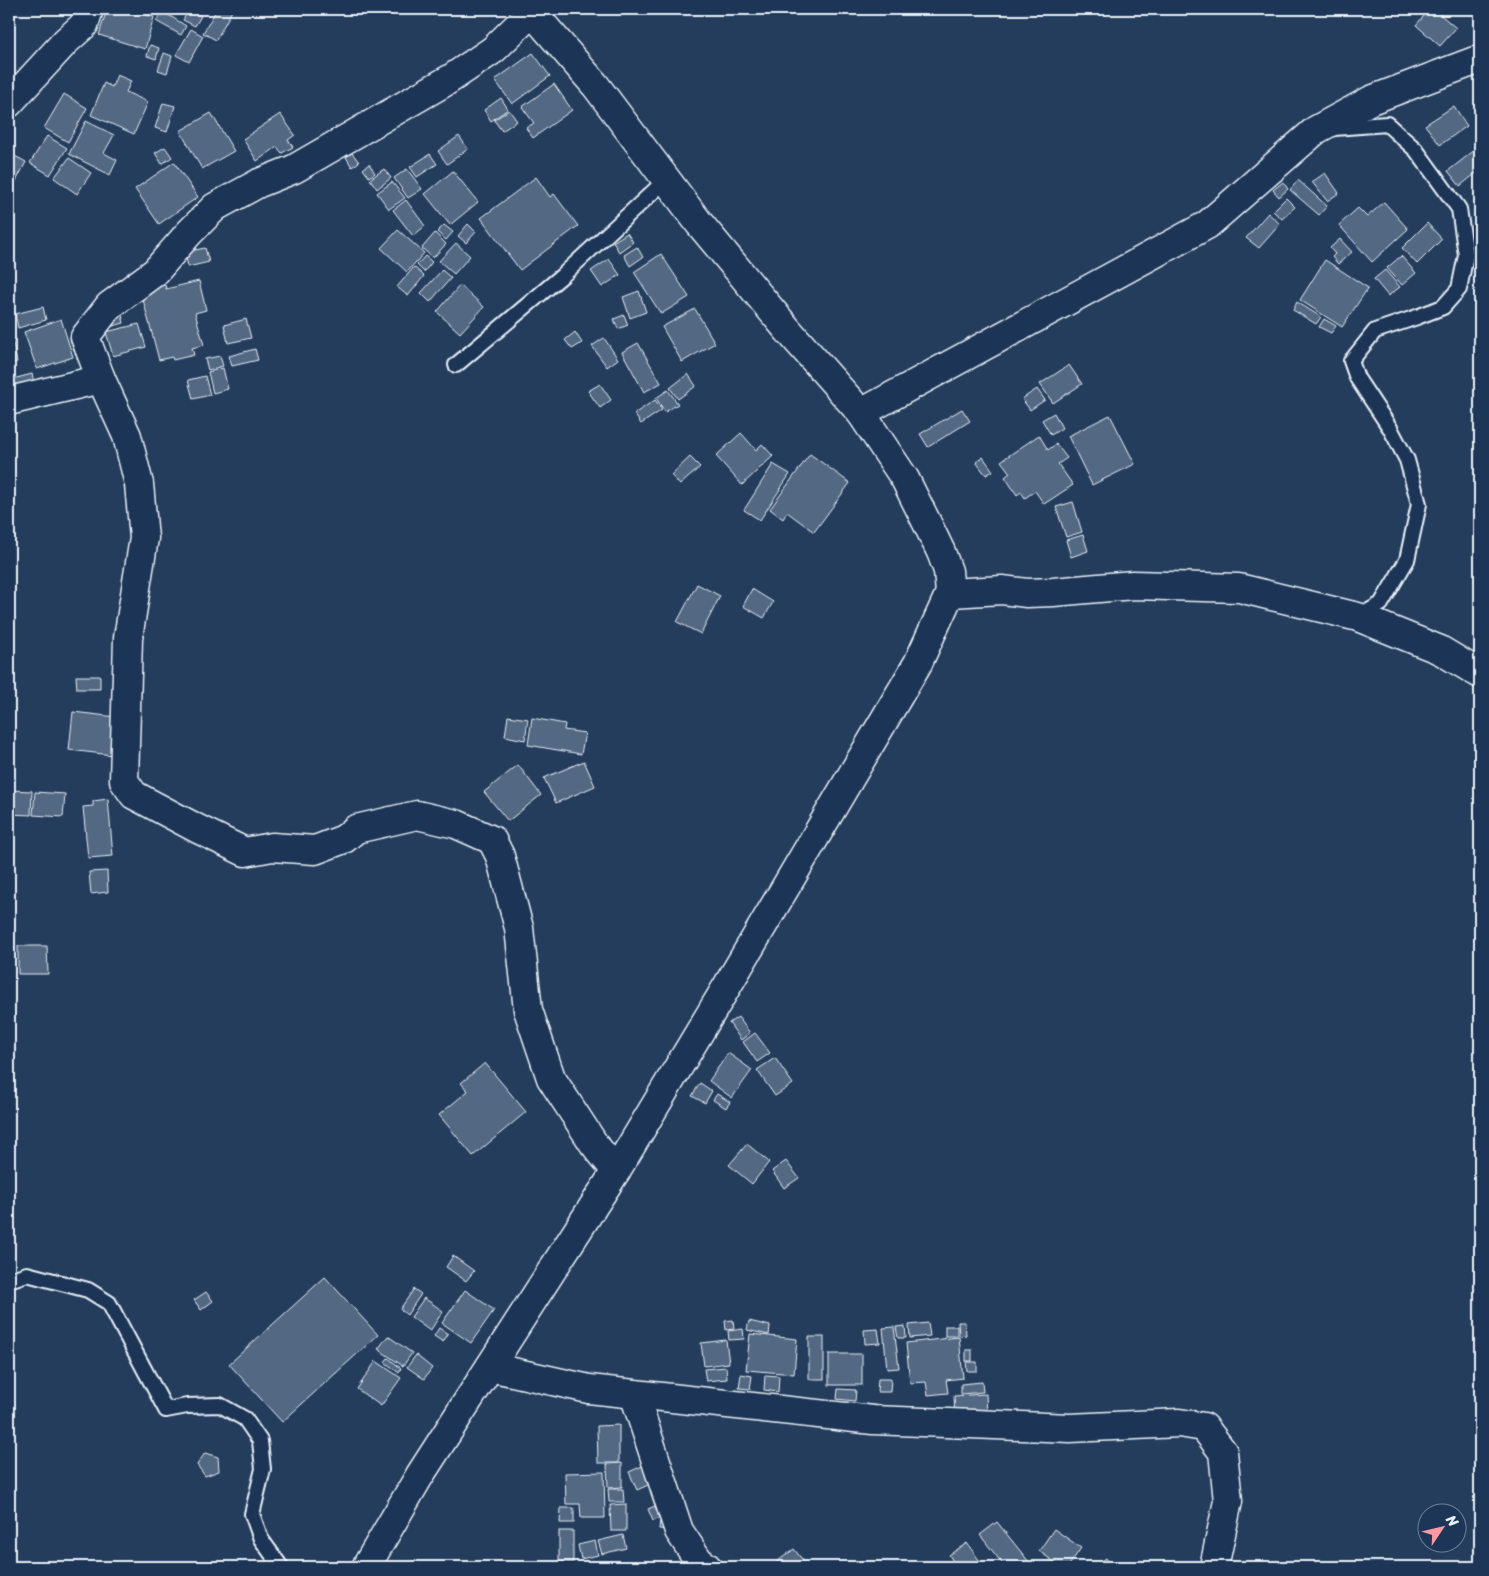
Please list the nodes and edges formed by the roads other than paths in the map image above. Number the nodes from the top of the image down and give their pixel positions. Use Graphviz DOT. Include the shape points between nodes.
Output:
graph roads {
  1 [pos="89,9"];
  2 [pos="530,11"];
  3 [pos="1480,59"];
  4 [pos="9,103"];
  5 [pos="1316,130"];
  6 [pos="667,179"];
  7 [pos="456,365"];
  8 [pos="100,379"];
  9 [pos="9,401"];
  10 [pos="861,413"];
  11 [pos="950,593"];
  12 [pos="1358,617"];
  13 [pos="1480,674"];
  14 [pos="616,1172"];
  15 [pos="9,1280"];
  16 [pos="490,1367"];
  17 [pos="634,1394"];
  18 [pos="281,1567"];
  19 [pos="366,1567"];
  20 [pos="707,1567"];
  21 [pos="1214,1567"];
  1 -- 4 [label="street" via="84,25"];
  2 -- 6 [label="street" via="596,86"];
  2 -- 8 [label="street" via="493,50 450,79 294,169 259,183 215,207 154,272 109,306 85,337"];
  3 -- 5 [label="street" via="1371,100"];
  5 -- 10 [label="street" via="1207,225"];
  5 -- 12 [label="lane" via="1387,124 1416,150 1459,209 1466,255 1459,289 1443,307 1375,331 1351,361 1357,378 1407,460 1419,504 1407,560 1380,604"];
  6 -- 7 [label="lane" via="563,275"];
  6 -- 10 [label="street" via="774,314"];
  8 -- 9 [label="street"];
  8 -- 14 [label="street" via="127,436 139,484 144,538 128,638 124,781 134,794 245,852 272,847 314,850 344,838 356,829 417,816 456,824 492,840 500,856 519,928 528,1010 551,1078"];
  10 -- 11 [label="street" via="905,479 927,523 948,571"];
  11 -- 12 [label="street" via="1053,592 1133,585 1239,588"];
  11 -- 14 [label="street" via="918,663"];
  12 -- 13 [label="street" via="1440,650"];
  14 -- 16 [label="street"];
  15 -- 18 [label="lane" via="27,1274 88,1290 109,1303 166,1410 220,1404 245,1419 260,1441 263,1469 252,1514 261,1539"];
  16 -- 17 [label="street" via="589,1389"];
  16 -- 19 [label="street" via="420,1475"];
  17 -- 20 [label="street" via="679,1531 699,1561"];
  17 -- 21 [label="street" via="873,1420 1070,1428 1178,1423 1204,1427 1223,1452 1228,1501"];
}
